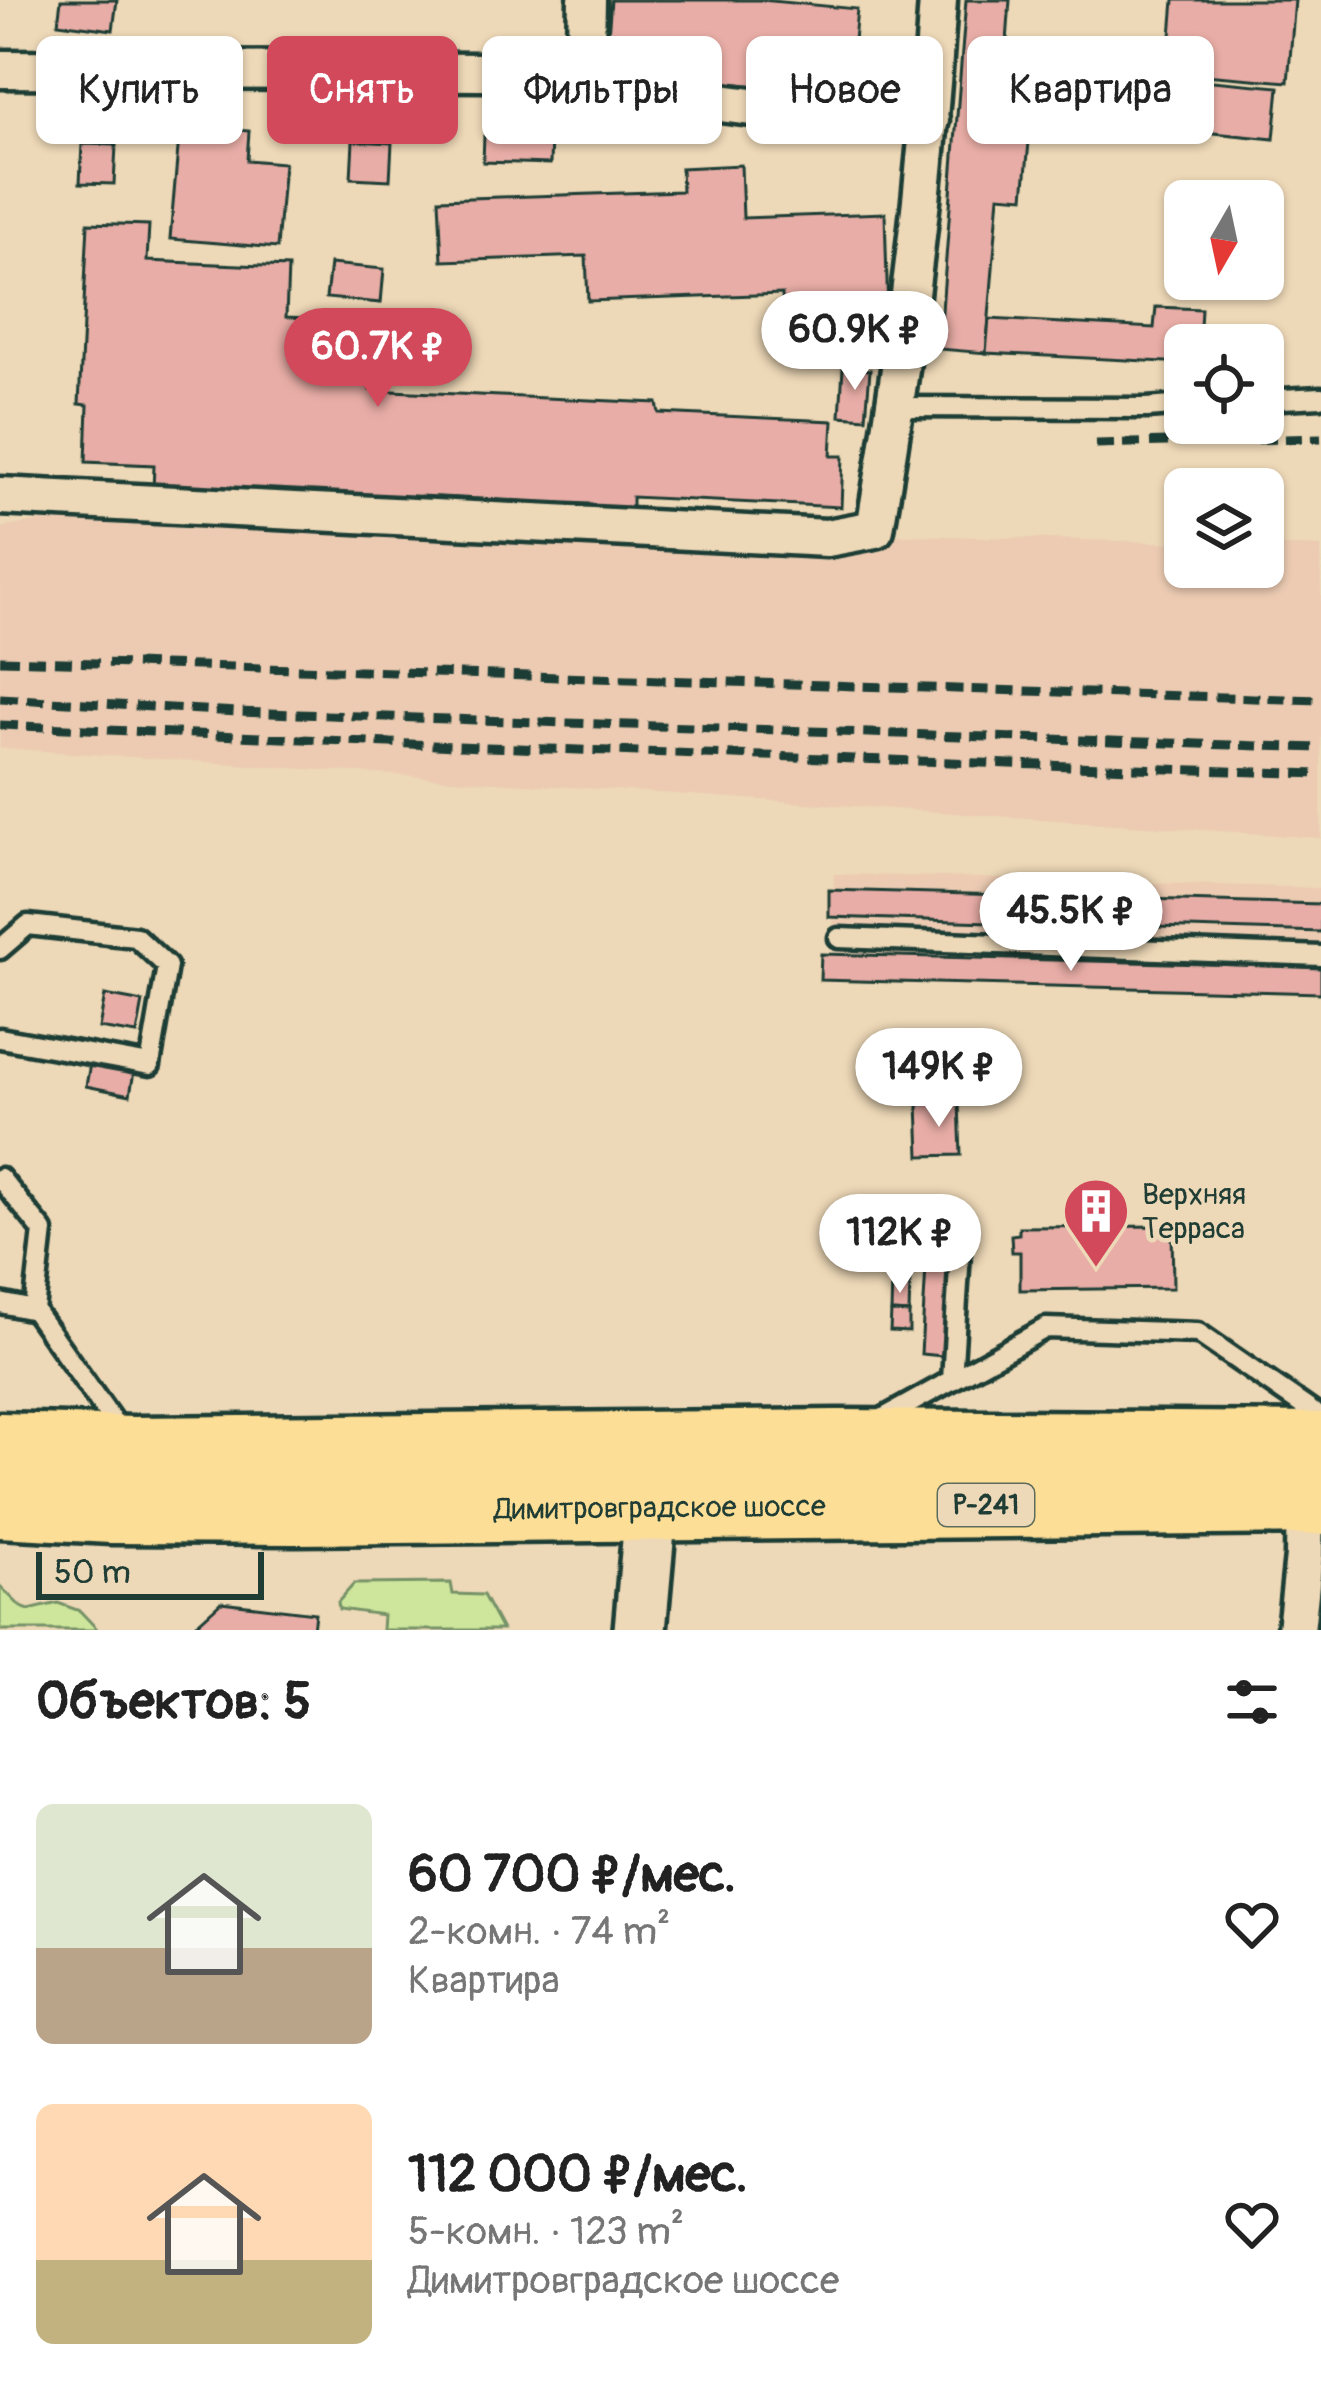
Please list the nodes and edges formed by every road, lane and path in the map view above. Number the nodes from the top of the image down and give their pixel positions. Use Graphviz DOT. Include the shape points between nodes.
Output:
graph roads {
  1 [pos="587,0"];
  2 [pos="938,0"];
  3 [pos="586,36"];
  4 [pos="936,36"];
  5 [pos="0,69"];
  6 [pos="482,72"];
  7 [pos="928,144"];
  8 [pos="1321,397"];
  9 [pos="1284,399"];
  10 [pos="896,406"];
  11 [pos="1164,407"];
  12 [pos="0,496"];
  13 [pos="839,938"];
  14 [pos="0,949"];
  15 [pos="1321,956"];
  16 [pos="0,1038"];
  17 [pos="0,1178"];
  18 [pos="960,1252"];
  19 [pos="0,1303"];
  20 [pos="34,1310"];
  21 [pos="952,1380"];
  22 [pos="1321,1418"];
  23 [pos="838,1443"];
  24 [pos="0,1446"];
  25 [pos="132,1450"];
  26 [pos="653,1477"];
  27 [pos="1316,1483"];
  28 [pos="0,1504"];
  29 [pos="640,1630"];
  30 [pos="1296,1630"];
  1 -- 3 [label="street"];
  2 -- 4 [label="street"];
  5 -- 6 [label="street"];
  7 -- 10 [label="street"];
  8 -- 9 [label="lane"];
  10 -- 11 [label="lane"];
  10 -- 12 [label="street" via="875,530 827,538"];
  13 -- 15 [label="lane"];
  14 -- 16 [label="lane" via="28,925 136,937 167,966 150,1065"];
  17 -- 20 [label="lane" via="43,1231"];
  18 -- 21 [label="lane"];
  19 -- 20 [label="lane"];
  20 -- 25 [label="lane"];
  21 -- 22 [label="lane" via="1046,1328 1198,1333"];
  21 -- 23 [label="lane"];
  23 -- 26 [label="highway, Димитровградское шоссе / Р-241"];
  23 -- 27 [label="highway, Димитровградское шоссе / Р-241"];
  24 -- 25 [label="highway, Димитровградское шоссе / Р-241"];
  25 -- 26 [label="highway, Димитровградское шоссе / Р-241"];
  26 -- 27 [label="highway, Димитровградское шоссе / Р-241"];
  26 -- 28 [label="highway, Димитровградское шоссе / Р-241" via="273,1511"];
  26 -- 29 [label="street"];
  27 -- 30 [label="street"];
}
